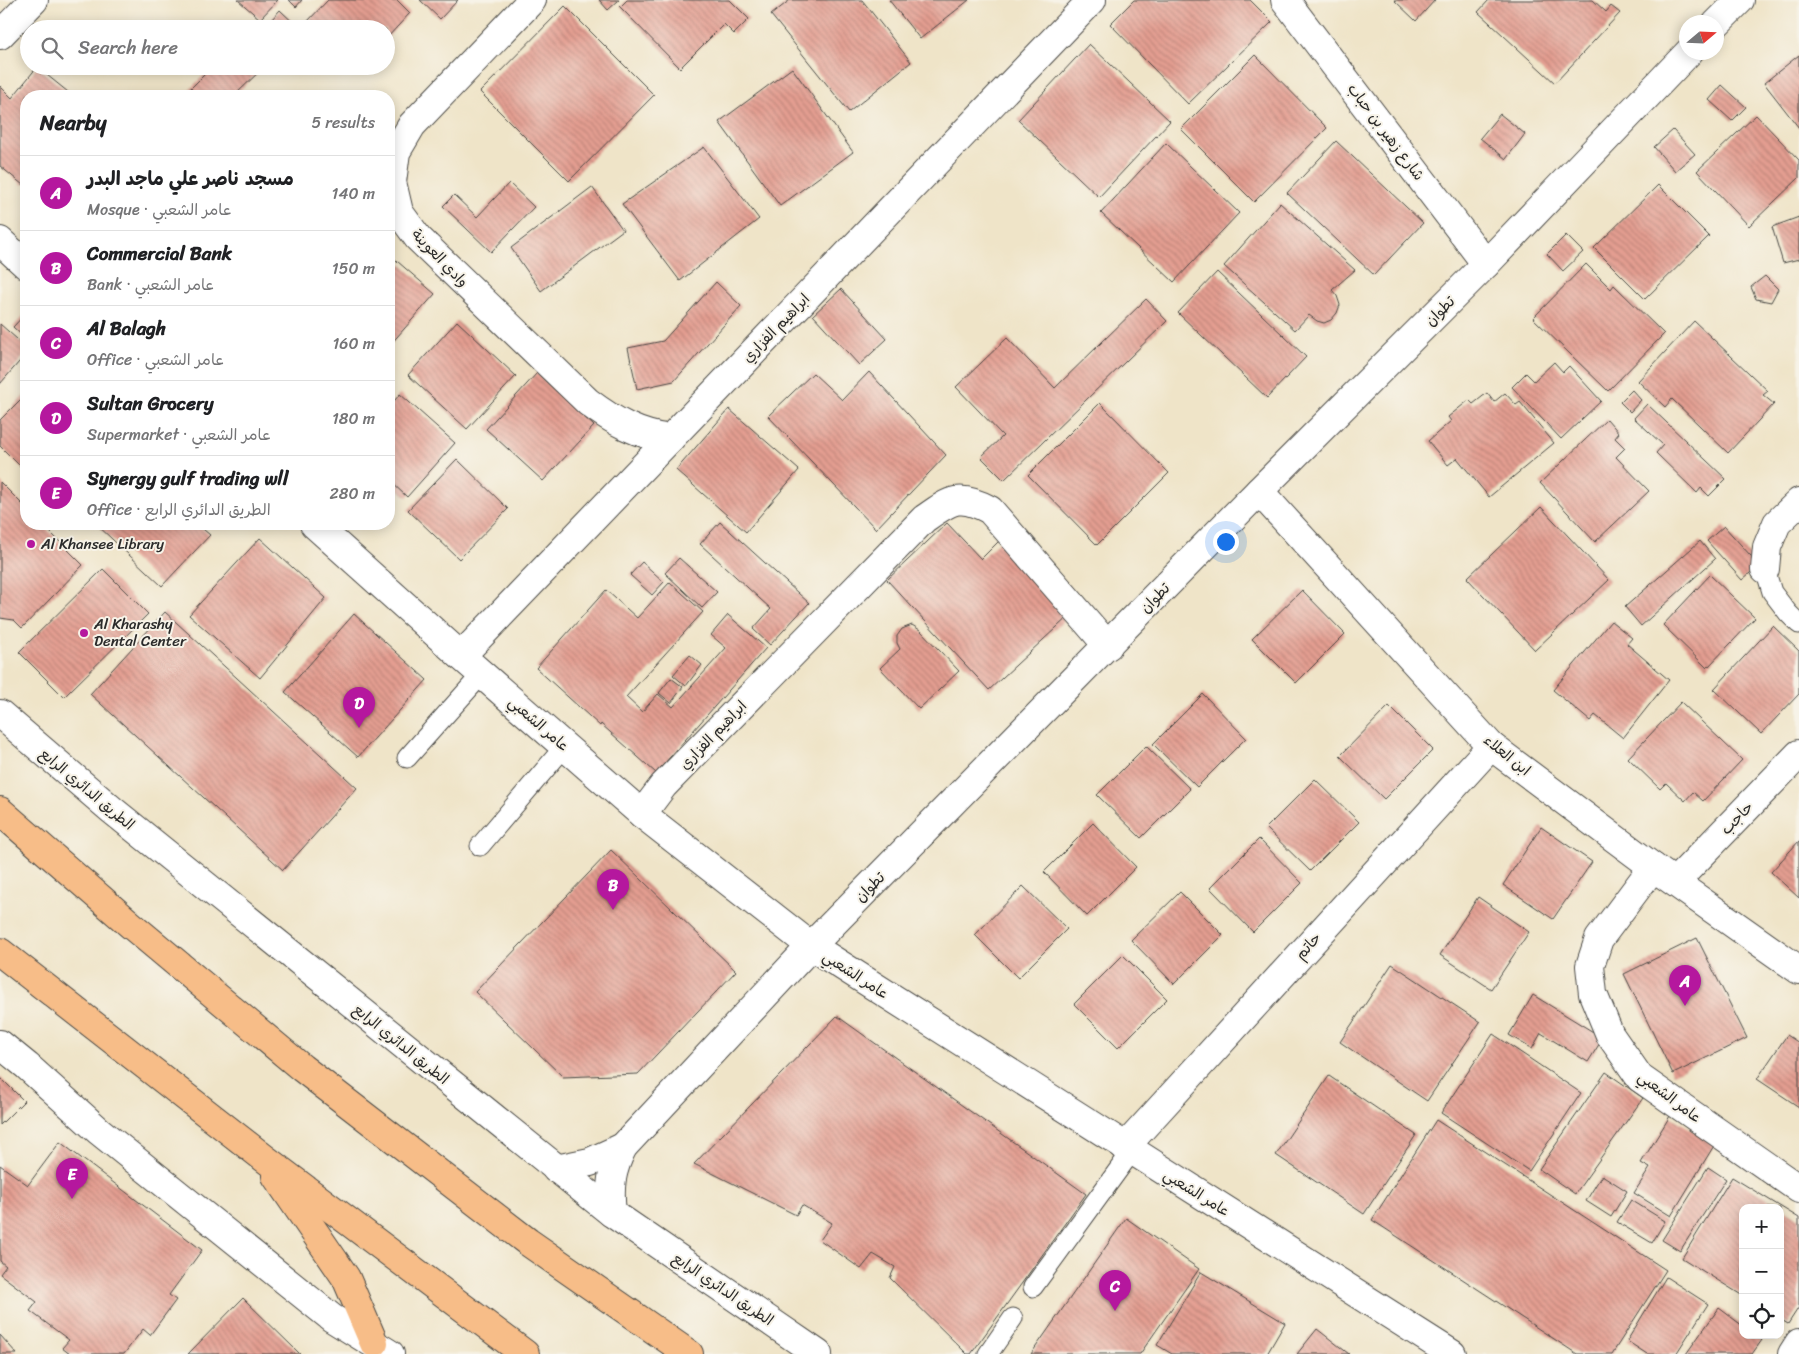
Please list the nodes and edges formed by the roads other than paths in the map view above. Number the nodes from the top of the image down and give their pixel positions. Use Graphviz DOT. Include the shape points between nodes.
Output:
graph roads {
  1 [pos="34,0"];
  2 [pos="532,0"];
  3 [pos="1092,0"];
  4 [pos="1285,0"];
  5 [pos="1740,0"];
  6 [pos="1724,16"];
  7 [pos="0,35"];
  8 [pos="1681,60"];
  9 [pos="395,160"];
  10 [pos="395,195"];
  11 [pos="0,241"];
  12 [pos="20,259"];
  13 [pos="1486,264"];
  14 [pos="670,439"];
  15 [pos="1259,491"];
  16 [pos="1799,502"];
  17 [pos="321,530"];
  18 [pos="1766,569"];
  19 [pos="1799,624"];
  20 [pos="1108,646"];
  21 [pos="461,656"];
  22 [pos="482,674"];
  23 [pos="0,714"];
  24 [pos="565,746"];
  25 [pos="1491,746"];
  26 [pos="1799,754"];
  27 [pos="407,758"];
  28 [pos="0,811"];
  29 [pos="642,814"];
  30 [pos="480,846"];
  31 [pos="1664,874"];
  32 [pos="811,946"];
  33 [pos="0,952"];
  34 [pos="1799,970"];
  35 [pos="0,1044"];
  36 [pos="623,1147"];
  37 [pos="1128,1149"];
  38 [pos="264,1158"];
  39 [pos="556,1169"];
  40 [pos="1799,1189"];
  41 [pos="612,1213"];
  42 [pos="1033,1287"];
  43 [pos="1013,1318"];
  44 [pos="1799,1343"];
  45 [pos="382,1348"];
  46 [pos="525,1354"];
  47 [pos="689,1354"];
  48 [pos="818,1354"];
  49 [pos="988,1354"];
  50 [pos="1452,1354"];
  51 [pos="1792,1354"];
  1 -- 7 [label="street"];
  2 -- 9 [label="street, وادي العوينة" via="412,125"];
  3 -- 14 [label="street, ابراهيم الفزاري"];
  4 -- 13 [label="street, شارع زهير بن حباب"];
  5 -- 6 [label="street"];
  8 -- 13 [label="street, تطوان"];
  10 -- 14 [label="street, وادي العوينة" via="399,212 418,238 588,402 629,429"];
  11 -- 12 [label="street"];
  13 -- 15 [label="street, تطوان"];
  14 -- 21 [label="street, ابراهيم الفزاري"];
  15 -- 20 [label="street, تطوان"];
  15 -- 25 [label="street, ابن العلاء"];
  16 -- 18 [label="street" via="1777,523 1767,546"];
  17 -- 21 [label="street, عامر الشعبي"];
  18 -- 19 [label="lane" via="1772,592"];
  20 -- 29 [label="street, ابراهيم الفزاري" via="990,510 974,501 958,499 924,519 663,786"];
  20 -- 32 [label="street, تطوان"];
  21 -- 22 [label="street, عامر الشعبي"];
  22 -- 24 [label="street, عامر الشعبي"];
  22 -- 27 [label="lane"];
  23 -- 39 [label="street, الطريق الدائري الرابع" via="112,810"];
  24 -- 29 [label="street, عامر الشعبي"];
  24 -- 30 [label="lane"];
  25 -- 31 [label="street, ابن العلاء"];
  25 -- 37 [label="street, حاتم"];
  26 -- 31 [label="street, حاجب"];
  28 -- 47 [label="main road" via="302,1068 528,1242"];
  29 -- 32 [label="street, عامر الشعبي"];
  31 -- 34 [label="street, ابن العلاء"];
  31 -- 40 [label="street, عامر الشعبي" via="1599,939 1590,966 1593,994 1610,1035 1640,1078"];
  32 -- 36 [label="street, تطوان"];
  32 -- 37 [label="street, عامر الشعبي"];
  33 -- 38 [label="main road"];
  35 -- 45 [label="street" via="99,1131 324,1312"];
  36 -- 39 [label="street, تطوان" via="590,1162"];
  36 -- 41 [label="street, تطوان" via="611,1179"];
  37 -- 42 [label="lane"];
  37 -- 50 [label="street, عامر الشعبي"];
  38 -- 45 [label="main road" via="346,1278"];
  38 -- 46 [label="main road"];
  39 -- 41 [label="street, الطريق الدائري الرابع"];
  41 -- 48 [label="street, الطريق الدائري الرابع"];
  43 -- 49 [label="lane"];
  44 -- 51 [label="street"];
}
